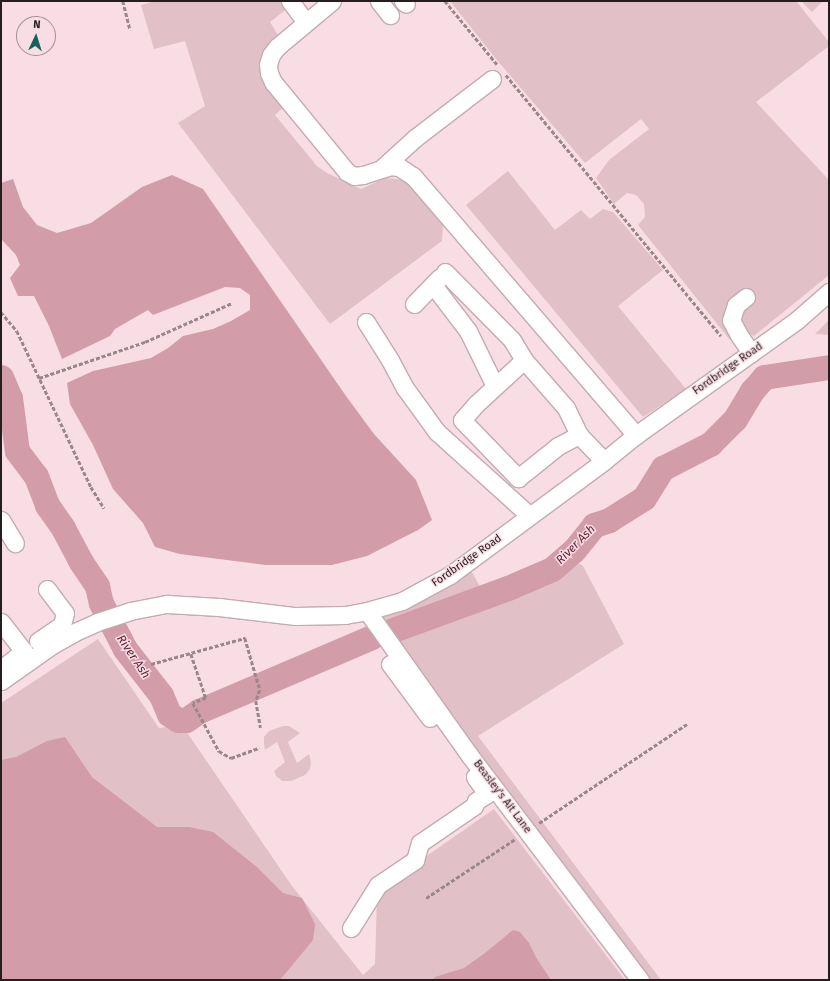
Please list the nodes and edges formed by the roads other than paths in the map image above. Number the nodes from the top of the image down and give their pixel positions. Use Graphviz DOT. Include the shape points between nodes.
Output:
graph roads {
  1 [pos="290,1"];
  2 [pos="332,1"];
  3 [pos="379,1"];
  4 [pos="390,15"];
  5 [pos="306,22"];
  6 [pos="498,72"];
  7 [pos="382,168"];
  8 [pos="432,284"];
  9 [pos="829,292"];
  10 [pos="746,297"];
  11 [pos="414,304"];
  12 [pos="366,322"];
  13 [pos="752,353"];
  14 [pos="524,360"];
  15 [pos="495,386"];
  16 [pos="579,435"];
  17 [pos="636,435"];
  18 [pos="604,461"];
  19 [pos="530,516"];
  20 [pos="1,520"];
  21 [pos="15,543"];
  22 [pos="47,589"];
  23 [pos="367,611"];
  24 [pos="1,622"];
  25 [pos="27,656"];
  26 [pos="390,664"];
  27 [pos="1,668"];
  28 [pos="1,681"];
  29 [pos="351,928"];
  30 [pos="640,980"];
  1 -- 5 [label="street"];
  2 -- 5 [label="street"];
  3 -- 4 [label="street"];
  5 -- 7 [label="street" via="271,55 268,64 273,82 347,172 354,176 363,175"];
  6 -- 7 [label="street" via="415,138"];
  7 -- 17 [label="street" via="399,167 413,176"];
  8 -- 11 [label="street"];
  8 -- 14 [label="street" via="449,268 512,340"];
  8 -- 15 [label="street" via="468,332"];
  9 -- 13 [label="street, Fordbridge Road" via="797,320"];
  10 -- 13 [label="street" via="736,305 731,320"];
  12 -- 19 [label="street" via="405,388 437,432"];
  13 -- 17 [label="street, Fordbridge Road"];
  14 -- 15 [label="street"];
  14 -- 16 [label="street" via="566,408"];
  15 -- 16 [label="street" via="462,420 518,478 558,446"];
  16 -- 18 [label="street"];
  17 -- 18 [label="street, Fordbridge Road"];
  18 -- 19 [label="street, Fordbridge Road"];
  19 -- 23 [label="street, Fordbridge Road" via="450,575 402,601"];
  20 -- 21 [label="street"];
  22 -- 25 [label="street" via="65,613 62,625"];
  23 -- 25 [label="street, Fordbridge Road" via="345,615 295,616 167,604 130,611 97,622"];
  23 -- 30 [label="street, Beasley's Ait Lane" via="527,831"];
  24 -- 25 [label="street"];
  25 -- 27 [label="street"];
  25 -- 28 [label="street, Fordbridge Road"];
  26 -- 29 [label="street" via="487,794 476,801 474,806 420,843 415,860 378,885"];
}
